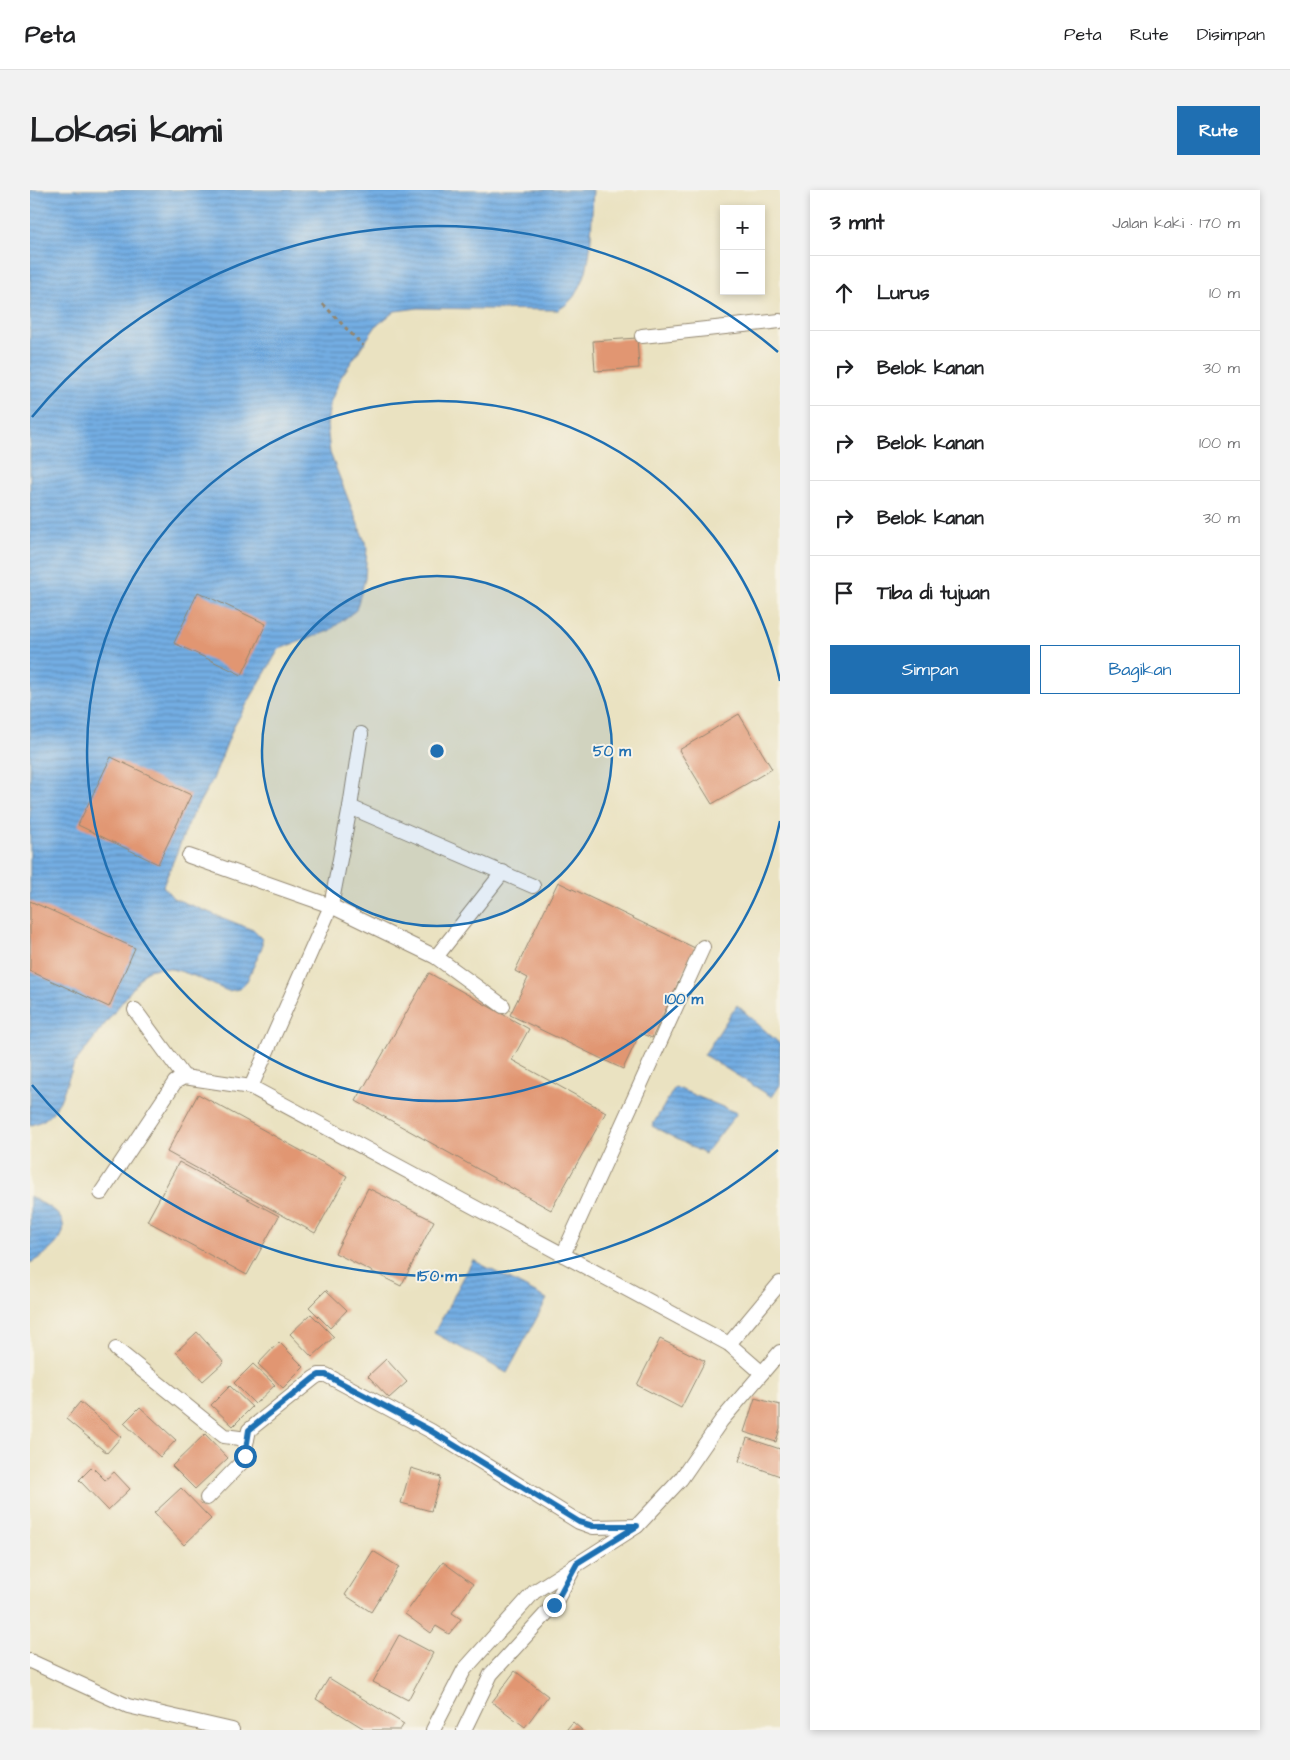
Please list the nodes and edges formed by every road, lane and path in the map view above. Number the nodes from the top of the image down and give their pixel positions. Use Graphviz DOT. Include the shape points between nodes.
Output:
graph roads {
  1 [pos="323,304"];
  2 [pos="780,321"];
  3 [pos="642,336"];
  4 [pos="363,346"];
  5 [pos="361,734"];
  6 [pos="350,807"];
  7 [pos="189,856"];
  8 [pos="503,872"];
  9 [pos="533,886"];
  10 [pos="331,906"];
  11 [pos="703,947"];
  12 [pos="436,958"];
  13 [pos="503,1006"];
  14 [pos="135,1010"];
  15 [pos="184,1077"];
  16 [pos="252,1087"];
  17 [pos="101,1193"];
  18 [pos="563,1255"];
  19 [pos="780,1283"];
  20 [pos="729,1344"];
  21 [pos="116,1349"];
  22 [pos="780,1352"];
  23 [pos="762,1373"];
  24 [pos="247,1440"];
  25 [pos="207,1498"];
  26 [pos="637,1526"];
  27 [pos="577,1563"];
  28 [pos="30,1661"];
  29 [pos="232,1730"];
  30 [pos="433,1730"];
  31 [pos="464,1730"];
  1 -- 4 [label="path"];
  2 -- 3 [label="lane"];
  5 -- 6 [label="lane"];
  6 -- 8 [label="lane"];
  6 -- 10 [label="lane"];
  7 -- 10 [label="lane"];
  8 -- 9 [label="lane"];
  8 -- 12 [label="lane"];
  10 -- 12 [label="lane"];
  10 -- 16 [label="lane"];
  11 -- 18 [label="lane"];
  12 -- 13 [label="lane"];
  14 -- 15 [label="lane"];
  15 -- 16 [label="lane"];
  15 -- 17 [label="lane" via="175,1082"];
  16 -- 18 [label="lane"];
  18 -- 20 [label="lane"];
  19 -- 20 [label="lane"];
  20 -- 23 [label="lane"];
  21 -- 24 [label="lane" via="224,1436"];
  22 -- 23 [label="lane"];
  23 -- 26 [label="lane" via="721,1420 681,1479"];
  24 -- 25 [label="lane" via="242,1462"];
  24 -- 26 [label="lane" via="249,1430 319,1375 326,1375 431,1431 579,1522 593,1526"];
  26 -- 27 [label="lane"];
  27 -- 30 [label="lane" via="534,1592 464,1670"];
  27 -- 31 [label="lane" via="554,1605 491,1674"];
  28 -- 29 [label="lane" via="128,1706"];
}
